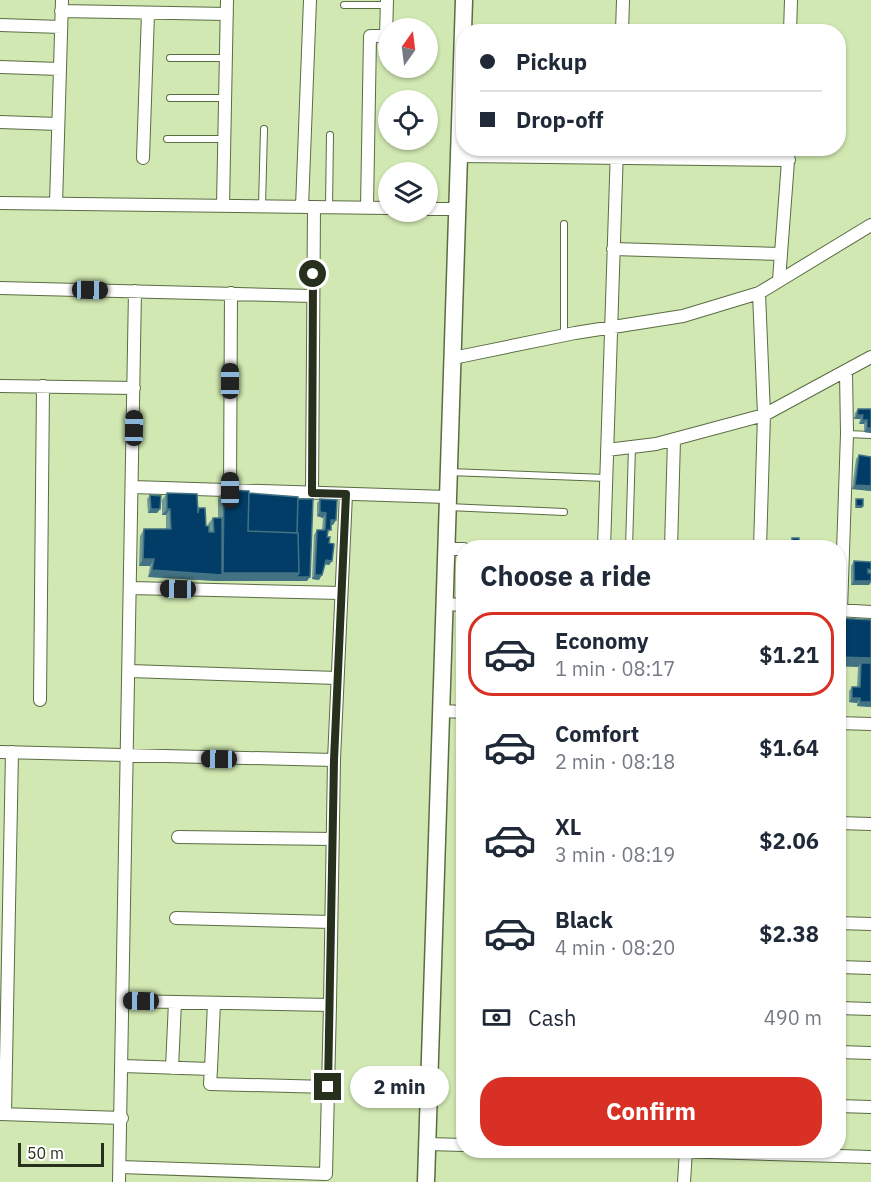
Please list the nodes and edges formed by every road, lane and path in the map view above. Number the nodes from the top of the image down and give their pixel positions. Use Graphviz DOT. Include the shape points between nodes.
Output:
graph roads {
  1 [pos="227,0"];
  2 [pos="310,0"];
  3 [pos="465,0"];
  4 [pos="623,0"];
  5 [pos="791,0"];
  6 [pos="387,3"];
  7 [pos="61,5"];
  8 [pos="344,5"];
  9 [pos="148,13"];
  10 [pos="227,14"];
  11 [pos="464,24"];
  12 [pos="622,24"];
  13 [pos="790,24"];
  14 [pos="0,25"];
  15 [pos="61,27"];
  16 [pos="170,58"];
  17 [pos="226,58"];
  18 [pos="0,67"];
  19 [pos="60,69"];
  20 [pos="170,98"];
  21 [pos="225,98"];
  22 [pos="0,122"];
  23 [pos="58,124"];
  24 [pos="264,129"];
  25 [pos="330,135"];
  26 [pos="167,139"];
  27 [pos="225,139"];
  28 [pos="459,156"];
  29 [pos="617,156"];
  30 [pos="789,156"];
  31 [pos="143,158"];
  32 [pos="0,203"];
  33 [pos="56,204"];
  34 [pos="223,206"];
  35 [pos="262,207"];
  36 [pos="308,207"];
  37 [pos="329,207"];
  38 [pos="367,208"];
  39 [pos="378,208"];
  40 [pos="438,208"];
  41 [pos="458,209"];
  42 [pos="564,224"];
  43 [pos="871,225"];
  44 [pos="613,249"];
  45 [pos="781,254"];
  46 [pos="779,280"];
  47 [pos="0,288"];
  48 [pos="135,291"];
  49 [pos="231,293"];
  50 [pos="759,293"];
  51 [pos="312,296"];
  52 [pos="609,327"];
  53 [pos="564,335"];
  54 [pos="871,357"];
  55 [pos="453,358"];
  56 [pos="846,372"];
  57 [pos="0,386"];
  58 [pos="42,386"];
  59 [pos="134,388"];
  60 [pos="764,415"];
  61 [pos="847,434"];
  62 [pos="871,435"];
  63 [pos="674,439"];
  64 [pos="632,447"];
  65 [pos="608,450"];
  66 [pos="448,472"];
  67 [pos="606,478"];
  68 [pos="133,487"];
  69 [pos="230,490"];
  70 [pos="312,493"];
  71 [pos="346,494"];
  72 [pos="447,502"];
  73 [pos="564,512"];
  74 [pos="604,540"];
  75 [pos="629,540"];
  76 [pos="671,540"];
  77 [pos="760,540"];
  78 [pos="843,540"];
  79 [pos="446,549"];
  80 [pos="456,549"];
  81 [pos="131,588"];
  82 [pos="341,592"];
  83 [pos="445,604"];
  84 [pos="456,605"];
  85 [pos="846,610"];
  86 [pos="871,612"];
  87 [pos="130,671"];
  88 [pos="337,678"];
  89 [pos="40,700"];
  90 [pos="441,711"];
  91 [pos="456,712"];
  92 [pos="846,723"];
  93 [pos="871,724"];
  94 [pos="6,752"];
  95 [pos="128,757"];
  96 [pos="334,760"];
  97 [pos="846,823"];
  98 [pos="871,824"];
  99 [pos="177,837"];
  100 [pos="333,839"];
  101 [pos="176,918"];
  102 [pos="331,922"];
  103 [pos="846,923"];
  104 [pos="871,924"];
  105 [pos="846,967"];
  106 [pos="871,968"];
  107 [pos="124,1001"];
  108 [pos="175,1002"];
  109 [pos="214,1003"];
  110 [pos="330,1005"];
  111 [pos="846,1008"];
  112 [pos="871,1009"];
  113 [pos="846,1052"];
  114 [pos="871,1053"];
  115 [pos="123,1066"];
  116 [pos="172,1068"];
  117 [pos="211,1069"];
  118 [pos="328,1087"];
  119 [pos="846,1106"];
  120 [pos="871,1107"];
  121 [pos="2,1114"];
  122 [pos="122,1118"];
  123 [pos="427,1144"];
  124 [pos="456,1145"];
  125 [pos="846,1156"];
  126 [pos="871,1157"];
  127 [pos="686,1158"];
  128 [pos="120,1167"];
  129 [pos="119,1182"];
  130 [pos="426,1182"];
  131 [pos="684,1182"];
  1 -- 10 [label="street"];
  2 -- 36 [label="street"];
  3 -- 11 [label="street"];
  4 -- 12 [label="street"];
  5 -- 13 [label="street"];
  6 -- 8 [label="lane"];
  6 -- 38 [label="street" via="386,36 370,36"];
  7 -- 9 [label="street"];
  7 -- 15 [label="street"];
  9 -- 10 [label="street"];
  9 -- 31 [label="street"];
  10 -- 17 [label="street"];
  14 -- 15 [label="street"];
  15 -- 19 [label="street"];
  16 -- 17 [label="lane"];
  17 -- 21 [label="street"];
  18 -- 19 [label="street"];
  19 -- 23 [label="street"];
  20 -- 21 [label="lane"];
  21 -- 27 [label="street"];
  22 -- 23 [label="street"];
  23 -- 33 [label="street"];
  24 -- 35 [label="lane"];
  25 -- 37 [label="lane"];
  26 -- 27 [label="lane"];
  27 -- 34 [label="street"];
  28 -- 41 [label="street"];
  29 -- 44 [label="street"];
  30 -- 45 [label="street"];
  32 -- 33 [label="street"];
  33 -- 34 [label="street"];
  34 -- 35 [label="street"];
  35 -- 36 [label="street"];
  36 -- 37 [label="street"];
  36 -- 51 [label="street"];
  37 -- 38 [label="street"];
  38 -- 39 [label="street"];
  40 -- 41 [label="street"];
  41 -- 55 [label="street"];
  42 -- 53 [label="lane"];
  43 -- 46 [label="street"];
  44 -- 45 [label="street"];
  44 -- 52 [label="street"];
  45 -- 46 [label="street"];
  46 -- 50 [label="street"];
  47 -- 48 [label="street"];
  48 -- 49 [label="street"];
  48 -- 59 [label="street"];
  49 -- 51 [label="street"];
  49 -- 69 [label="street"];
  50 -- 52 [label="street" via="683,316"];
  50 -- 60 [label="street"];
  51 -- 70 [label="street"];
  52 -- 53 [label="street"];
  52 -- 65 [label="street"];
  53 -- 55 [label="street"];
  54 -- 56 [label="street"];
  55 -- 66 [label="street"];
  56 -- 60 [label="street"];
  56 -- 61 [label="street"];
  57 -- 58 [label="street"];
  58 -- 59 [label="street"];
  58 -- 89 [label="street"];
  59 -- 68 [label="street"];
  60 -- 63 [label="street"];
  60 -- 77 [label="street"];
  61 -- 62 [label="lane"];
  61 -- 78 [label="street"];
  63 -- 64 [label="street"];
  63 -- 76 [label="street"];
  64 -- 65 [label="street"];
  64 -- 75 [label="lane"];
  65 -- 67 [label="street"];
  66 -- 67 [label="lane"];
  66 -- 72 [label="street"];
  67 -- 74 [label="street"];
  68 -- 69 [label="street"];
  68 -- 81 [label="street"];
  69 -- 70 [label="street"];
  70 -- 71 [label="street"];
  71 -- 72 [label="street"];
  71 -- 82 [label="street"];
  72 -- 73 [label="lane"];
  72 -- 79 [label="street"];
  79 -- 80 [label="street"];
  79 -- 83 [label="street"];
  81 -- 82 [label="street"];
  81 -- 87 [label="street"];
  82 -- 88 [label="street"];
  83 -- 84 [label="street"];
  83 -- 90 [label="street"];
  85 -- 86 [label="street"];
  87 -- 88 [label="street"];
  87 -- 95 [label="street"];
  88 -- 96 [label="street"];
  90 -- 91 [label="street"];
  90 -- 123 [label="street"];
  92 -- 93 [label="street"];
  94 -- 95 [label="street"];
  94 -- 121 [label="street"];
  95 -- 96 [label="street"];
  95 -- 107 [label="street"];
  96 -- 100 [label="street"];
  97 -- 98 [label="street"];
  99 -- 100 [label="street"];
  100 -- 102 [label="street"];
  101 -- 102 [label="street"];
  102 -- 110 [label="street"];
  103 -- 104 [label="street"];
  105 -- 106 [label="street"];
  107 -- 108 [label="street"];
  107 -- 115 [label="street"];
  108 -- 109 [label="street"];
  108 -- 116 [label="street"];
  109 -- 110 [label="street"];
  109 -- 117 [label="street"];
  110 -- 118 [label="street"];
  111 -- 112 [label="street"];
  113 -- 114 [label="street"];
  115 -- 116 [label="street"];
  115 -- 122 [label="street"];
  116 -- 117 [label="street"];
  117 -- 118 [label="street" via="210,1084"];
  118 -- 128 [label="street" via="326,1174"];
  119 -- 120 [label="street"];
  121 -- 122 [label="street"];
  122 -- 128 [label="street"];
  123 -- 124 [label="street"];
  123 -- 130 [label="street"];
  125 -- 126 [label="street"];
  127 -- 131 [label="street"];
  128 -- 129 [label="street"];
}
